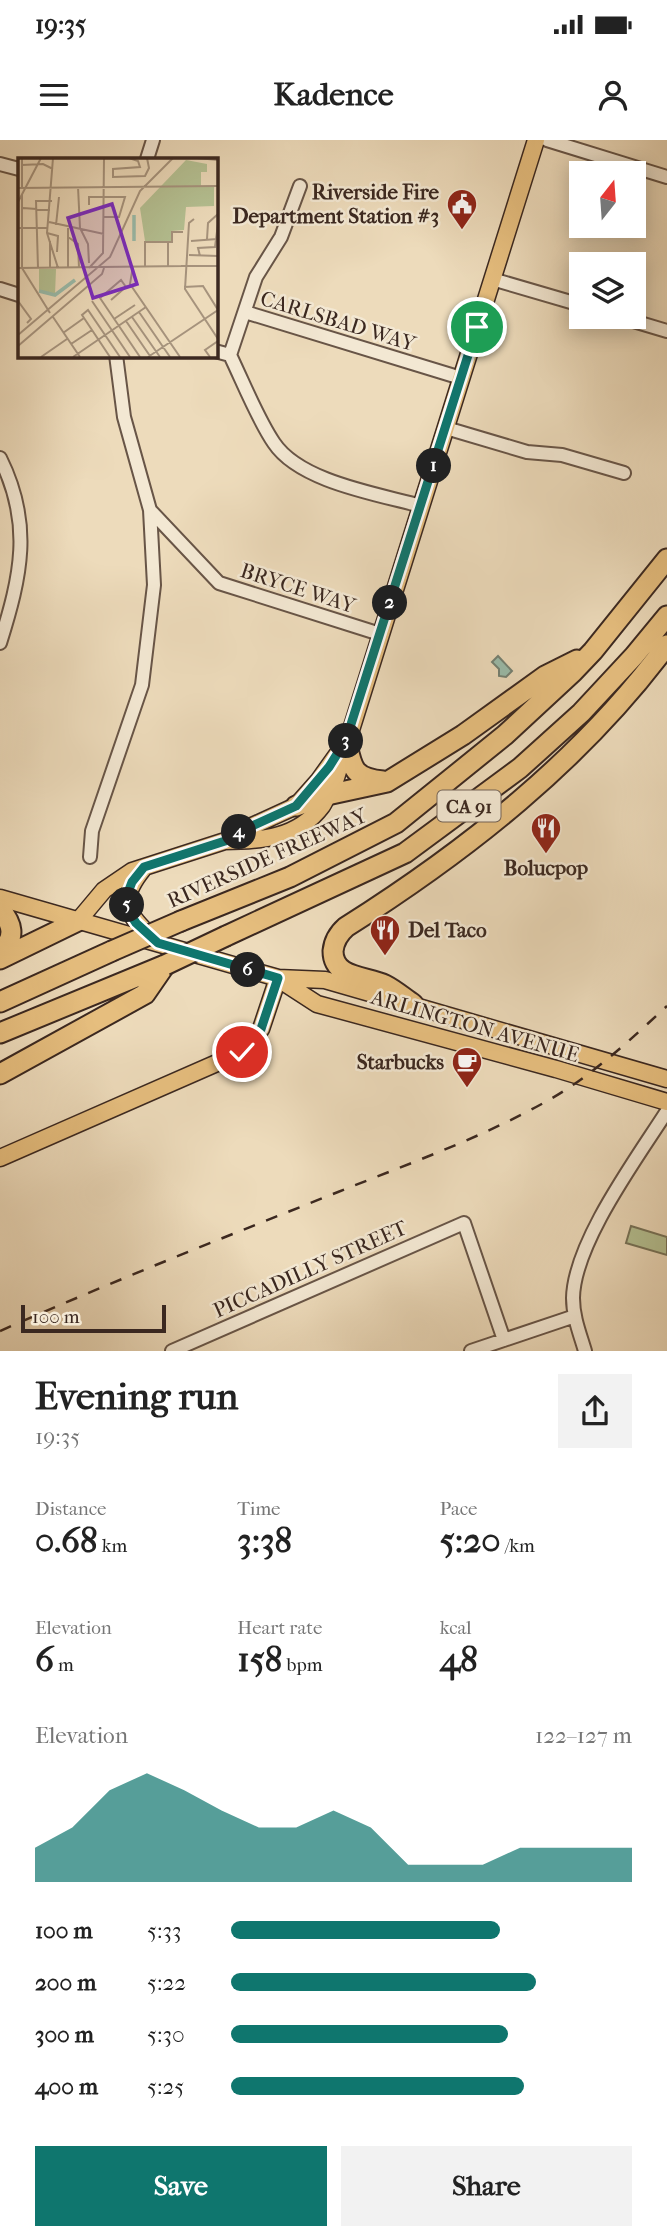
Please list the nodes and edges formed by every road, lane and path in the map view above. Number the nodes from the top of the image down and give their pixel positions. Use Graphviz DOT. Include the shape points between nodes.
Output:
graph roads {
  1 [pos="153,140"];
  2 [pos="536,140"];
  3 [pos="547,140"];
  4 [pos="147,158"];
  5 [pos="0,164"];
  6 [pos="18,169"];
  7 [pos="667,177"];
  8 [pos="300,186"];
  9 [pos="492,279"];
  10 [pos="0,289"];
  11 [pos="18,295"];
  12 [pos="569,301"];
  13 [pos="245,312"];
  14 [pos="646,325"];
  15 [pos="667,331"];
  16 [pos="217,352"];
  17 [pos="230,355"];
  18 [pos="116,357"];
  19 [pos="461,378"];
  20 [pos="446,428"];
  21 [pos="0,458"];
  22 [pos="624,473"];
  23 [pos="421,506"];
  24 [pos="150,510"];
  25 [pos="667,559"];
  26 [pos="667,616"];
  27 [pos="380,634"];
  28 [pos="0,643"];
  29 [pos="667,645"];
  30 [pos="593,651"];
  31 [pos="346,740"];
  32 [pos="387,782"];
  33 [pos="327,795"];
  34 [pos="296,806"];
  35 [pos="225,841"];
  36 [pos="90,857"];
  37 [pos="144,867"];
  38 [pos="0,898"];
  39 [pos="0,909"];
  40 [pos="78,921"];
  41 [pos="158,943"];
  42 [pos="0,951"];
  43 [pos="0,959"];
  44 [pos="165,965"];
  45 [pos="278,978"];
  46 [pos="0,1002"];
  47 [pos="413,1004"];
  48 [pos="0,1033"];
  49 [pos="0,1074"];
  50 [pos="667,1079"];
  51 [pos="667,1102"];
  52 [pos="667,1111"];
  53 [pos="0,1158"];
  54 [pos="575,1316"];
  55 [pos="504,1340"];
  56 [pos="172,1351"];
  57 [pos="471,1351"];
  58 [pos="585,1351"];
  1 -- 4 [label="street"];
  2 -- 9 [label="main road"];
  3 -- 7 [label="street"];
  5 -- 6 [label="street"];
  8 -- 13 [label="street" via="281,237 256,277"];
  9 -- 12 [label="street"];
  9 -- 19 [label="main road"];
  10 -- 11 [label="street"];
  13 -- 17 [label="street"];
  13 -- 19 [label="street, CARLSBAD WAY"];
  14 -- 15 [label="street"];
  16 -- 17 [label="street"];
  17 -- 23 [label="street" via="274,444 292,463 315,476"];
  18 -- 24 [label="street" via="124,416"];
  19 -- 20 [label="main road"];
  20 -- 22 [label="street"];
  20 -- 23 [label="main road"];
  21 -- 28 [label="street" via="19,510 21,549 16,593"];
  23 -- 27 [label="main road"];
  24 -- 27 [label="street, BRYCE WAY" via="219,583"];
  24 -- 36 [label="street" via="154,585 142,685 92,831"];
  25 -- 30 [label="highway, RIVERSIDE FREEWAY / CA 91"];
  26 -- 44 [label="highway, CA 91, bridge" via="581,713 530,759 405,853"];
  27 -- 31 [label="main road"];
  29 -- 47 [label="highway" via="583,744 443,863 338,935 333,953 339,968 384,985"];
  30 -- 32 [label="highway" via="545,676"];
  30 -- 46 [label="highway, RIVERSIDE FREEWAY / CA 91, bridge" via="543,702 396,824 290,877"];
  31 -- 32 [label="highway" via="356,772 366,780"];
  31 -- 33 [label="main road"];
  31 -- 34 [label="main road"];
  32 -- 33 [label="highway"];
  33 -- 34 [label="highway"];
  33 -- 35 [label="main road" via="293,831 277,837"];
  34 -- 35 [label="main road"];
  35 -- 37 [label="main road"];
  37 -- 40 [label="main road" via="115,882"];
  37 -- 41 [label="main road" via="132,882 127,909"];
  38 -- 40 [label="main road, ARLINGTON AVENUE"];
  39 -- 42 [label="highway" via="12,929 7,946"];
  40 -- 41 [label="main road, ARLINGTON AVENUE"];
  40 -- 43 [label="highway"];
  41 -- 45 [label="main road, ARLINGTON AVENUE"];
  44 -- 48 [label="highway, CA 91"];
  44 -- 49 [label="highway" via="145,994"];
  45 -- 47 [label="main road, ARLINGTON AVENUE" via="325,981"];
  45 -- 51 [label="main road, ARLINGTON AVENUE" via="317,1004"];
  45 -- 53 [label="main road" via="261,1029 242,1052"];
  47 -- 50 [label="main road, ARLINGTON AVENUE"];
  52 -- 54 [label="street" via="596,1226 577,1276"];
  54 -- 55 [label="street"];
  54 -- 58 [label="street"];
  55 -- 56 [label="street, PICCADILLY STREET" via="464,1223"];
  55 -- 57 [label="street"];
}
